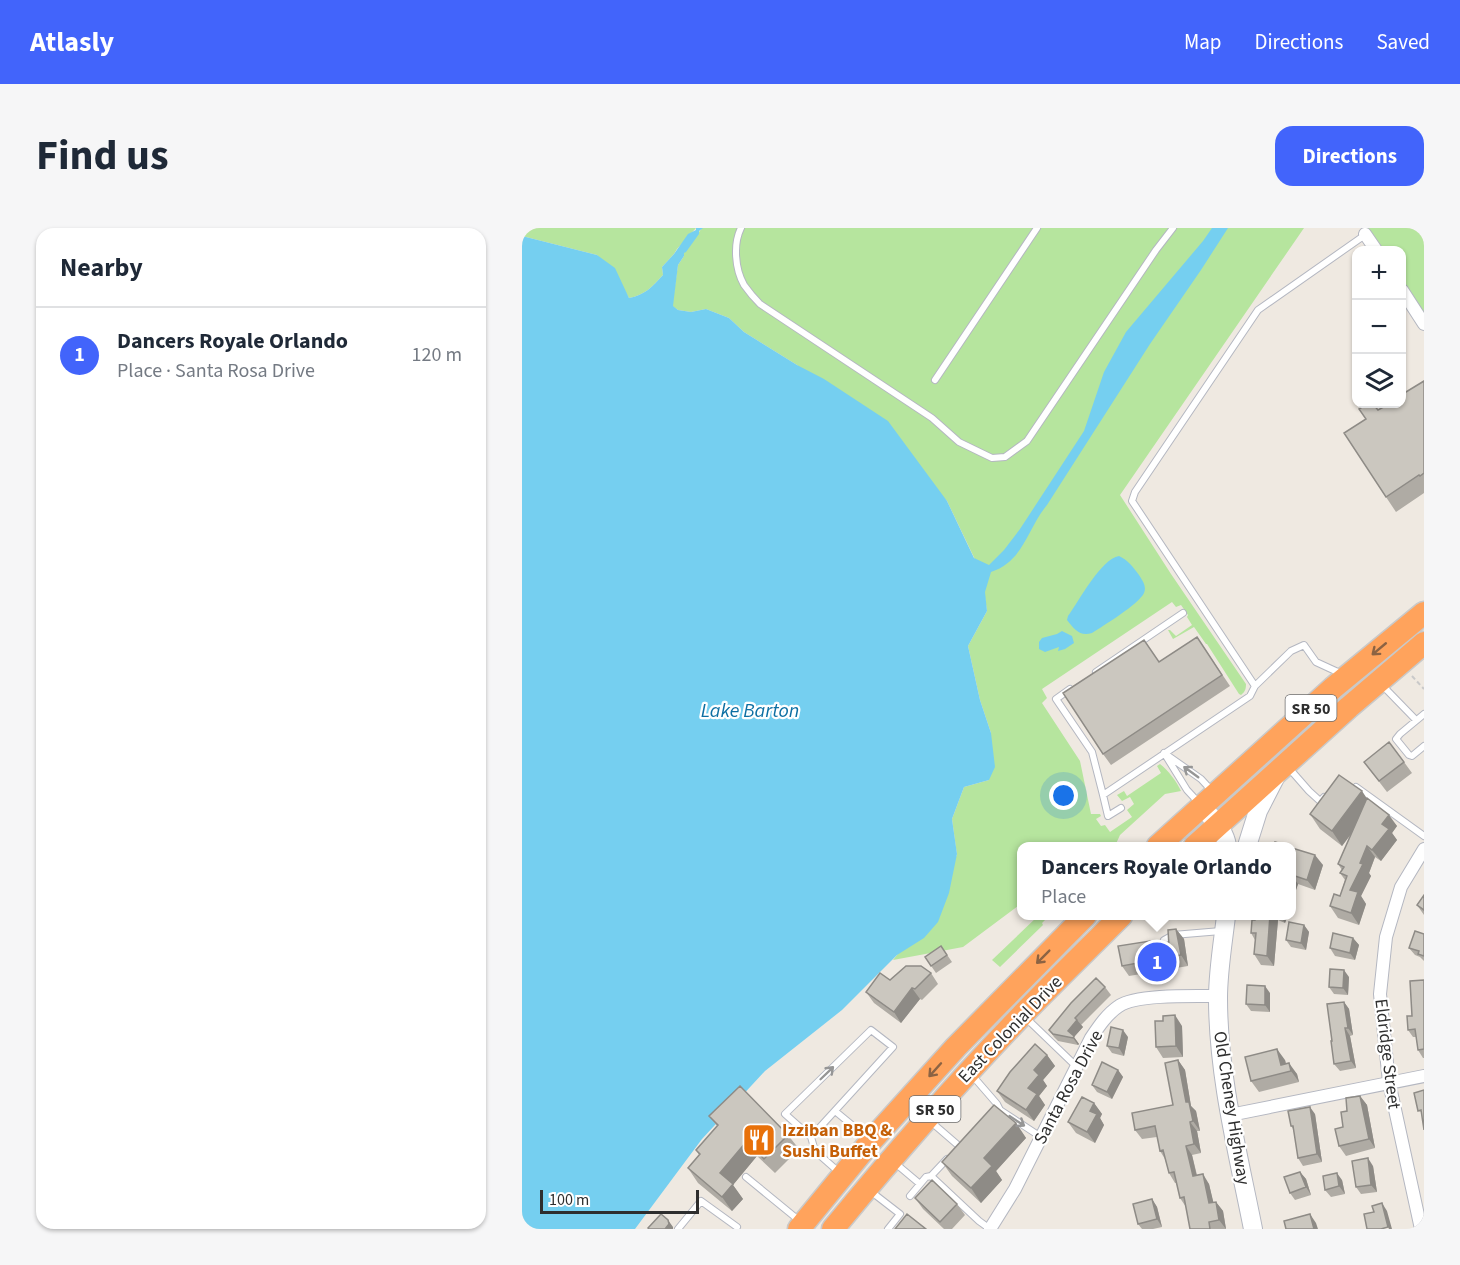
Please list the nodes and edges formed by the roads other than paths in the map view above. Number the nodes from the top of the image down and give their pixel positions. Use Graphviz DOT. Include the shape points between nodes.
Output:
graph roads {
  1 [pos="741,228"];
  2 [pos="1037,228"];
  3 [pos="1173,228"];
  4 [pos="1365,234"];
  5 [pos="1373,246"];
  6 [pos="1406,297"];
  7 [pos="1424,324"];
  8 [pos="935,380"];
  9 [pos="1424,612"];
  10 [pos="1182,613"];
  11 [pos="1424,643"];
  12 [pos="1347,677"];
  13 [pos="1085,679"];
  14 [pos="1378,681"];
  15 [pos="1076,686"];
  16 [pos="1255,686"];
  17 [pos="1424,714"];
  18 [pos="1416,720"];
  19 [pos="1424,746"];
  20 [pos="1164,753"];
  21 [pos="1282,767"];
  22 [pos="1347,782"];
  23 [pos="1327,792"];
  24 [pos="1103,795"];
  25 [pos="1209,800"];
  26 [pos="1121,808"];
  27 [pos="1226,829"];
  28 [pos="1424,836"];
  29 [pos="1162,842"];
  30 [pos="1202,842"];
  31 [pos="1247,842"];
  32 [pos="1247,842"];
  33 [pos="1424,849"];
  34 [pos="1080,920"];
  35 [pos="1117,920"];
  36 [pos="1225,923"];
  37 [pos="1164,940"];
  38 [pos="1218,996"];
  39 [pos="1022,1014"];
  40 [pos="1077,1066"];
  41 [pos="969,1071"];
  42 [pos="1424,1076"];
  43 [pos="1389,1082"];
  44 [pos="908,1100"];
  45 [pos="835,1111"];
  46 [pos="1230,1115"];
  47 [pos="927,1118"];
  48 [pos="811,1137"];
  49 [pos="1041,1137"];
  50 [pos="967,1138"];
  51 [pos="871,1141"];
  52 [pos="959,1146"];
  53 [pos="891,1159"];
  54 [pos="843,1176"];
  55 [pos="931,1176"];
  56 [pos="746,1177"];
  57 [pos="920,1185"];
  58 [pos="867,1188"];
  59 [pos="910,1196"];
  60 [pos="807,1227"];
  61 [pos="737,1228"];
  62 [pos="678,1229"];
  63 [pos="833,1229"];
  64 [pos="888,1229"];
  65 [pos="990,1229"];
  66 [pos="1253,1229"];
  67 [pos="1421,1229"];
  1 -- 3 [label="lane" via="737,266 743,282 760,304 932,417 958,442 992,458 1005,456 1027,441"];
  2 -- 8 [label="lane"];
  4 -- 5 [label="street"];
  4 -- 16 [label="lane" via="1258,310 1132,501"];
  6 -- 7 [label="street"];
  9 -- 12 [label="highway, SR 50, one-way"];
  10 -- 13 [label="lane"];
  11 -- 14 [label="highway, SR 50"];
  12 -- 16 [label="lane" via="1317,662 1304,645 1291,651"];
  12 -- 25 [label="highway, SR 50"];
  14 -- 18 [label="lane"];
  14 -- 21 [label="highway, SR 50"];
  15 -- 24 [label="lane" via="1056,699 1092,752"];
  16 -- 20 [label="lane" via="1250,696"];
  17 -- 18 [label="lane"];
  18 -- 19 [label="lane" via="1396,739 1412,756"];
  20 -- 24 [label="lane"];
  25 -- 20 [label="lane, one-way" via="1201,779"];
  20 -- 25 [label="lane" via="1187,790"];
  21 -- 23 [label="lane" via="1320,801"];
  21 -- 27 [label="highway, SR 50"];
  21 -- 31 [label="street" via="1258,811"];
  22 -- 28 [label="lane"];
  24 -- 26 [label="lane" via="1108,816"];
  25 -- 27 [label="street"];
  25 -- 29 [label="highway, SR 50"];
  27 -- 30 [label="highway, SR 50"];
  27 -- 32 [label="street" via="1240,823"];
  33 -- 43 [label="street, Eldridge Street" via="1401,887 1386,938 1380,994"];
  34 -- 44 [label="highway, East Colonial Drive / SR 50, one-way"];
  35 -- 39 [label="highway, East Colonial Drive / SR 50"];
  36 -- 37 [label="lane"];
  36 -- 38 [label="street, Old Cheney Highway"];
  38 -- 40 [label="street, Santa Rosa Drive" via="1137,998 1120,1004 1091,1038"];
  38 -- 46 [label="street, Old Cheney Highway" via="1220,1052"];
  39 -- 40 [label="lane"];
  39 -- 41 [label="highway, East Colonial Drive / SR 50"];
  40 -- 49 [label="street, Santa Rosa Drive"];
  41 -- 47 [label="highway, East Colonial Drive / SR 50"];
  41 -- 49 [label="lane, one-way" via="1000,1110"];
  42 -- 43 [label="street"];
  43 -- 46 [label="street"];
  43 -- 67 [label="street, Eldridge Street"];
  44 -- 51 [label="highway, East Colonial Drive / SR 50"];
  44 -- 53 [label="highway" via="893,1132"];
  45 -- 48 [label="lane"];
  48 -- 45 [label="lane, one-way" via="785,1114 871,1030 893,1047"];
  45 -- 51 [label="lane"];
  46 -- 66 [label="street, Old Cheney Highway"];
  47 -- 52 [label="lane"];
  47 -- 53 [label="highway, East Colonial Drive / SR 50"];
  48 -- 54 [label="lane" via="814,1150"];
  49 -- 65 [label="street, Santa Rosa Drive"];
  50 -- 52 [label="lane"];
  51 -- 54 [label="highway, East Colonial Drive / SR 50"];
  51 -- 60 [label="highway" via="865,1172"];
  52 -- 55 [label="lane"];
  53 -- 57 [label="lane"];
  53 -- 58 [label="highway, East Colonial Drive / SR 50"];
  54 -- 60 [label="highway, East Colonial Drive / SR 50"];
  55 -- 57 [label="lane"];
  55 -- 65 [label="lane"];
  56 -- 60 [label="lane"];
  57 -- 59 [label="lane"];
  58 -- 63 [label="highway, East Colonial Drive / SR 50"];
  58 -- 64 [label="lane" via="900,1215"];
  61 -- 62 [label="lane" via="701,1201"];
}
